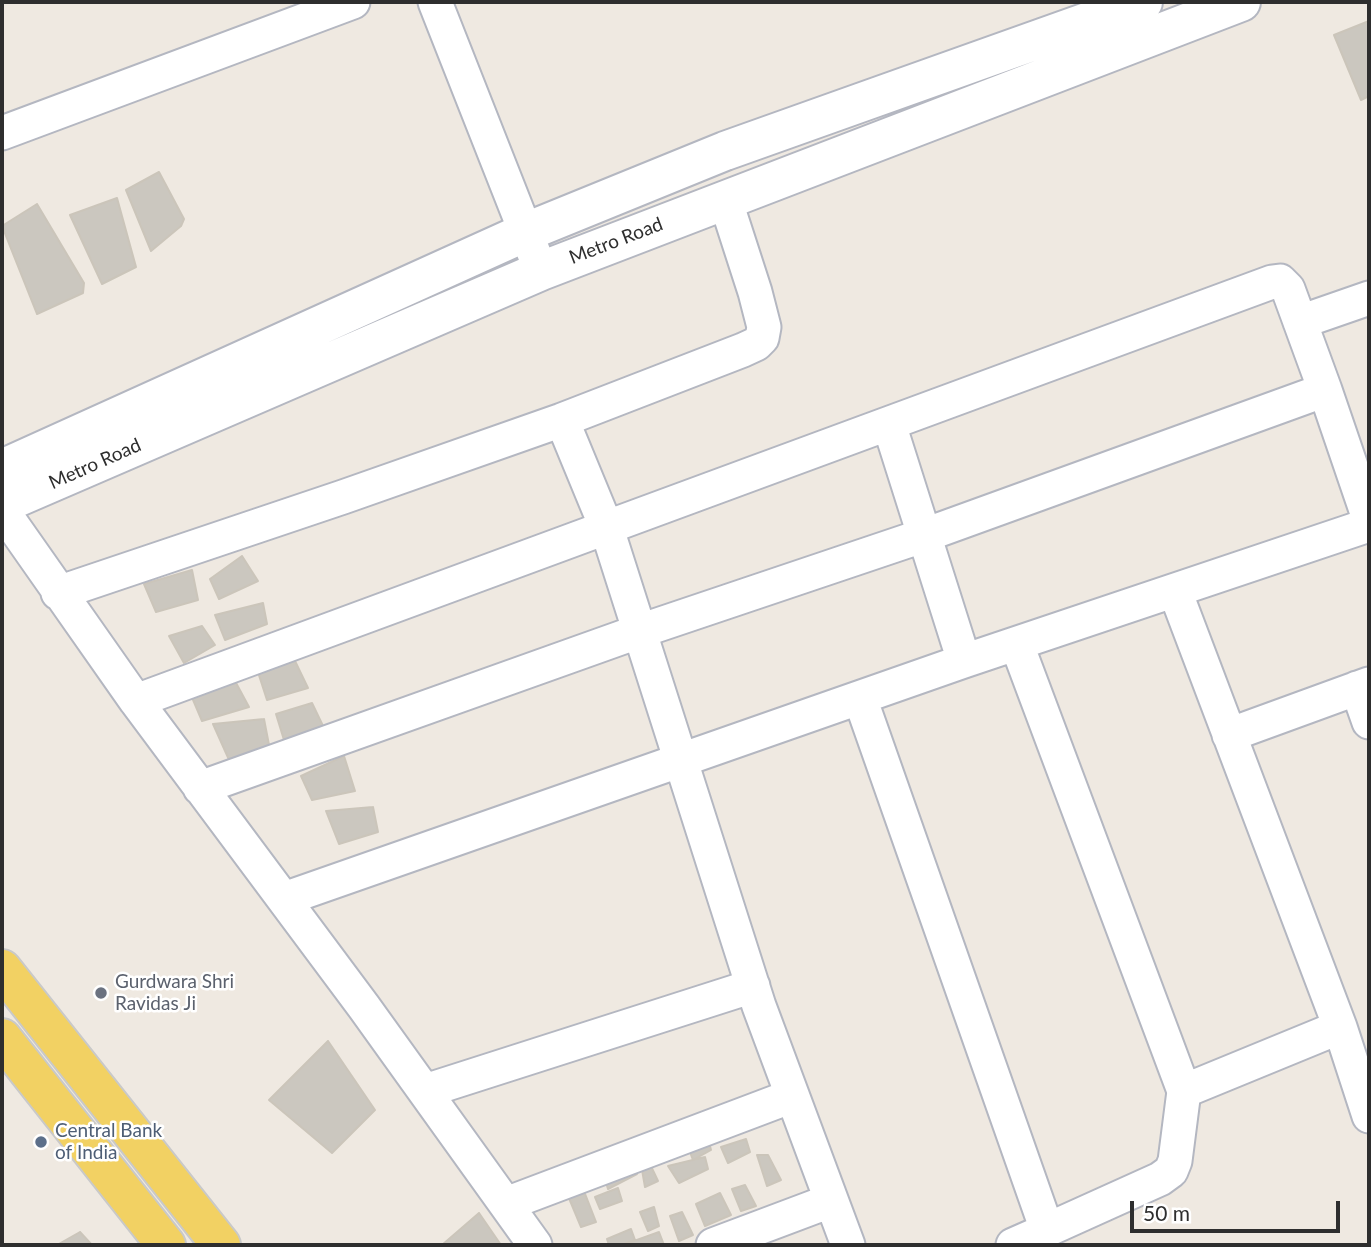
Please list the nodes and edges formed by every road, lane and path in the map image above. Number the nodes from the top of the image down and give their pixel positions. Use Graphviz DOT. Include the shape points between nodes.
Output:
graph roads {
  1 [pos="353,2"];
  2 [pos="435,2"];
  3 [pos="1143,2"];
  4 [pos="1241,2"];
  5 [pos="286,13"];
  6 [pos="1162,16"];
  7 [pos="2,133"];
  8 [pos="725,199"];
  9 [pos="526,232"];
  10 [pos="541,271"];
  11 [pos="1369,299"];
  12 [pos="1300,323"];
  13 [pos="1325,390"];
  14 [pos="562,421"];
  15 [pos="889,424"];
  16 [pos="2,469"];
  17 [pos="2,504"];
  18 [pos="2,510"];
  19 [pos="1369,519"];
  20 [pos="1369,525"];
  21 [pos="607,528"];
  22 [pos="925,535"];
  23 [pos="1175,591"];
  24 [pos="58,593"];
  25 [pos="640,631"];
  26 [pos="1017,645"];
  27 [pos="964,661"];
  28 [pos="1363,686"];
  29 [pos="860,698"];
  30 [pos="136,701"];
  31 [pos="1369,722"];
  32 [pos="1229,735"];
  33 [pos="681,760"];
  34 [pos="200,788"];
  35 [pos="284,899"];
  36 [pos="2,968"];
  37 [pos="753,986"];
  38 [pos="1340,1027"];
  39 [pos="2,1038"];
  40 [pos="425,1091"];
  41 [pos="1184,1091"];
  42 [pos="792,1096"];
  43 [pos="1369,1116"];
  44 [pos="830,1201"];
  45 [pos="506,1204"];
  46 [pos="1047,1230"];
  47 [pos="166,1245"];
  48 [pos="221,1245"];
  49 [pos="535,1245"];
  50 [pos="713,1245"];
  51 [pos="848,1245"];
  52 [pos="1013,1245"];
  1 -- 5 [label="street"];
  2 -- 9 [label="street"];
  3 -- 9 [label="street, Metro Road" via="725,151"];
  4 -- 6 [label="street, Metro Road"];
  5 -- 7 [label="street"];
  6 -- 8 [label="street, Metro Road"];
  8 -- 10 [label="street, Metro Road"];
  8 -- 14 [label="street" via="764,327 762,338 743,350"];
  9 -- 10 [label="street"];
  9 -- 16 [label="street, Metro Road"];
  10 -- 17 [label="street, Metro Road"];
  11 -- 12 [label="street"];
  12 -- 13 [label="street"];
  12 -- 15 [label="street" via="1288,289 1280,281 1272,282"];
  13 -- 19 [label="street"];
  13 -- 22 [label="street"];
  14 -- 21 [label="street"];
  14 -- 24 [label="street"];
  15 -- 21 [label="street"];
  15 -- 22 [label="street"];
  18 -- 24 [label="street"];
  20 -- 23 [label="street"];
  21 -- 25 [label="street"];
  21 -- 30 [label="street"];
  22 -- 25 [label="street"];
  22 -- 27 [label="street"];
  23 -- 26 [label="street"];
  23 -- 32 [label="street"];
  24 -- 30 [label="street"];
  25 -- 33 [label="street"];
  25 -- 34 [label="street"];
  26 -- 27 [label="street"];
  26 -- 41 [label="street"];
  27 -- 29 [label="street"];
  28 -- 31 [label="street"];
  28 -- 32 [label="street"];
  29 -- 33 [label="street"];
  29 -- 46 [label="street"];
  30 -- 34 [label="street"];
  32 -- 38 [label="street"];
  33 -- 35 [label="street"];
  33 -- 37 [label="street"];
  34 -- 35 [label="street"];
  35 -- 40 [label="street"];
  36 -- 48 [label="main road"];
  37 -- 40 [label="street"];
  37 -- 42 [label="street"];
  38 -- 41 [label="street"];
  38 -- 43 [label="street"];
  39 -- 47 [label="main road"];
  40 -- 45 [label="street"];
  41 -- 46 [label="street" via="1171,1171"];
  42 -- 44 [label="street"];
  42 -- 45 [label="street"];
  44 -- 50 [label="street"];
  44 -- 51 [label="street"];
  45 -- 49 [label="street"];
  46 -- 52 [label="street"];
}
